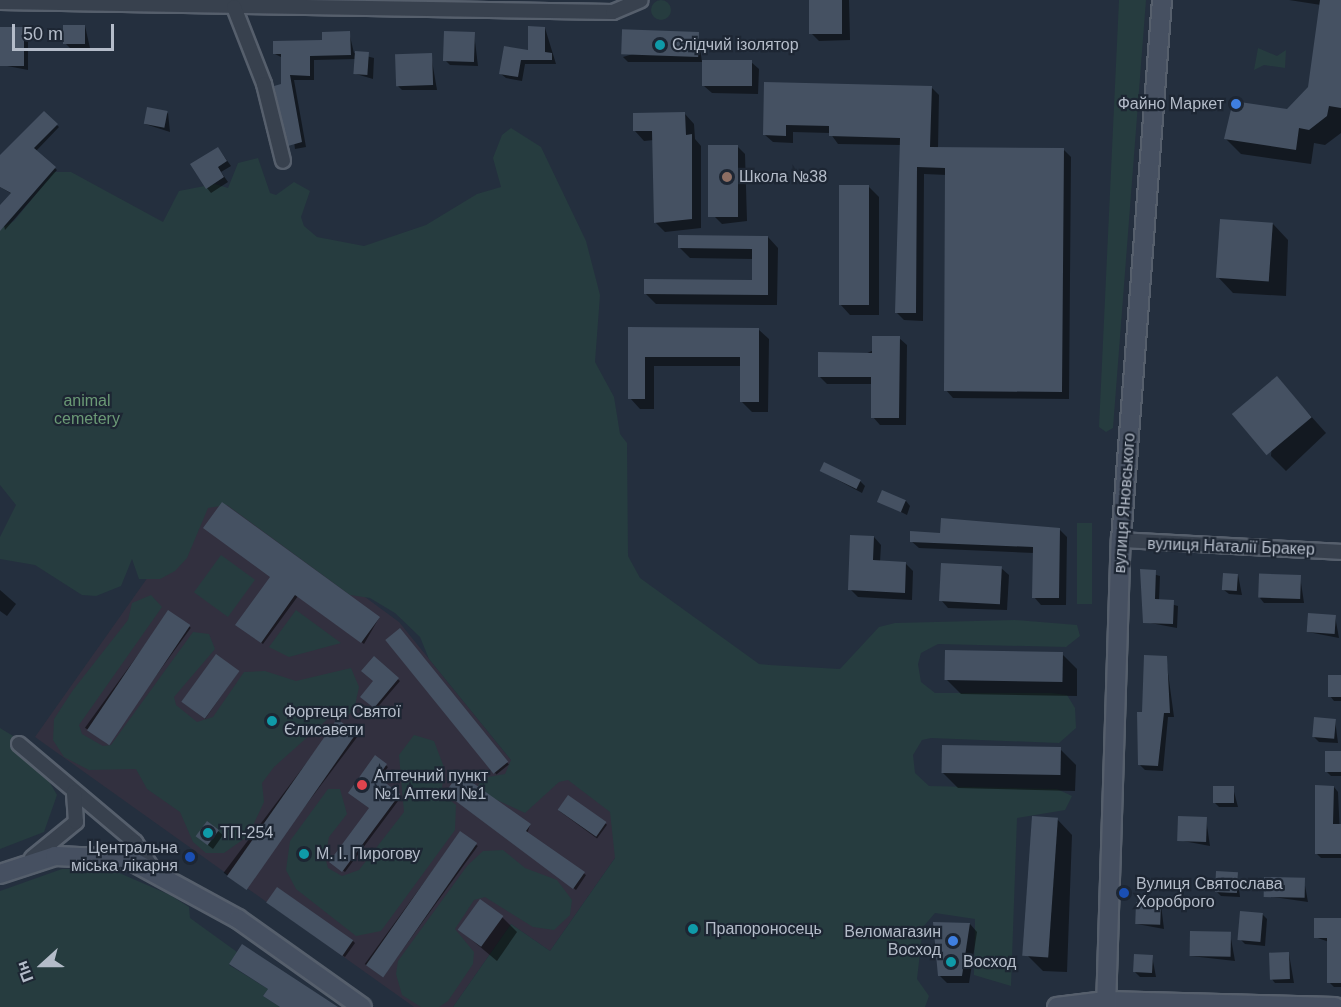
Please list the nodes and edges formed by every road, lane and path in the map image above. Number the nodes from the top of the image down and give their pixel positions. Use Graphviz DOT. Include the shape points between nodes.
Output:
graph roads {
  1 [pos="641,0"];
  2 [pos="1162,0"];
  3 [pos="198,1"];
  4 [pos="0,2"];
  5 [pos="234,7"];
  6 [pos="283,161"];
  7 [pos="1121,540"];
  8 [pos="1341,552"];
  9 [pos="19,744"];
  10 [pos="74,790"];
  11 [pos="17,867"];
  12 [pos="152,868"];
  13 [pos="0,874"];
  14 [pos="1106,1004"];
  15 [pos="362,1007"];
  16 [pos="1057,1007"];
  17 [pos="1335,1007"];
  1 -- 5 [label="street" via="613,12"];
  2 -- 7 [label="main road, вулиця Яновського"];
  3 -- 4 [label="street"];
  3 -- 5 [label="street"];
  5 -- 6 [label="street" via="264,84"];
  7 -- 8 [label="street, вулиця Наталії Бракер"];
  7 -- 14 [label="main road, вулиця Яновського"];
  9 -- 10 [label="street"];
  10 -- 11 [label="street" via="79,806 76,822 56,843"];
  10 -- 12 [label="street" via="135,842"];
  11 -- 12 [label="main road" via="79,853 128,859"];
  11 -- 13 [label="main road"];
  12 -- 15 [label="main road" via="238,919"];
  14 -- 16 [label="main road"];
  14 -- 17 [label="main road"];
}
